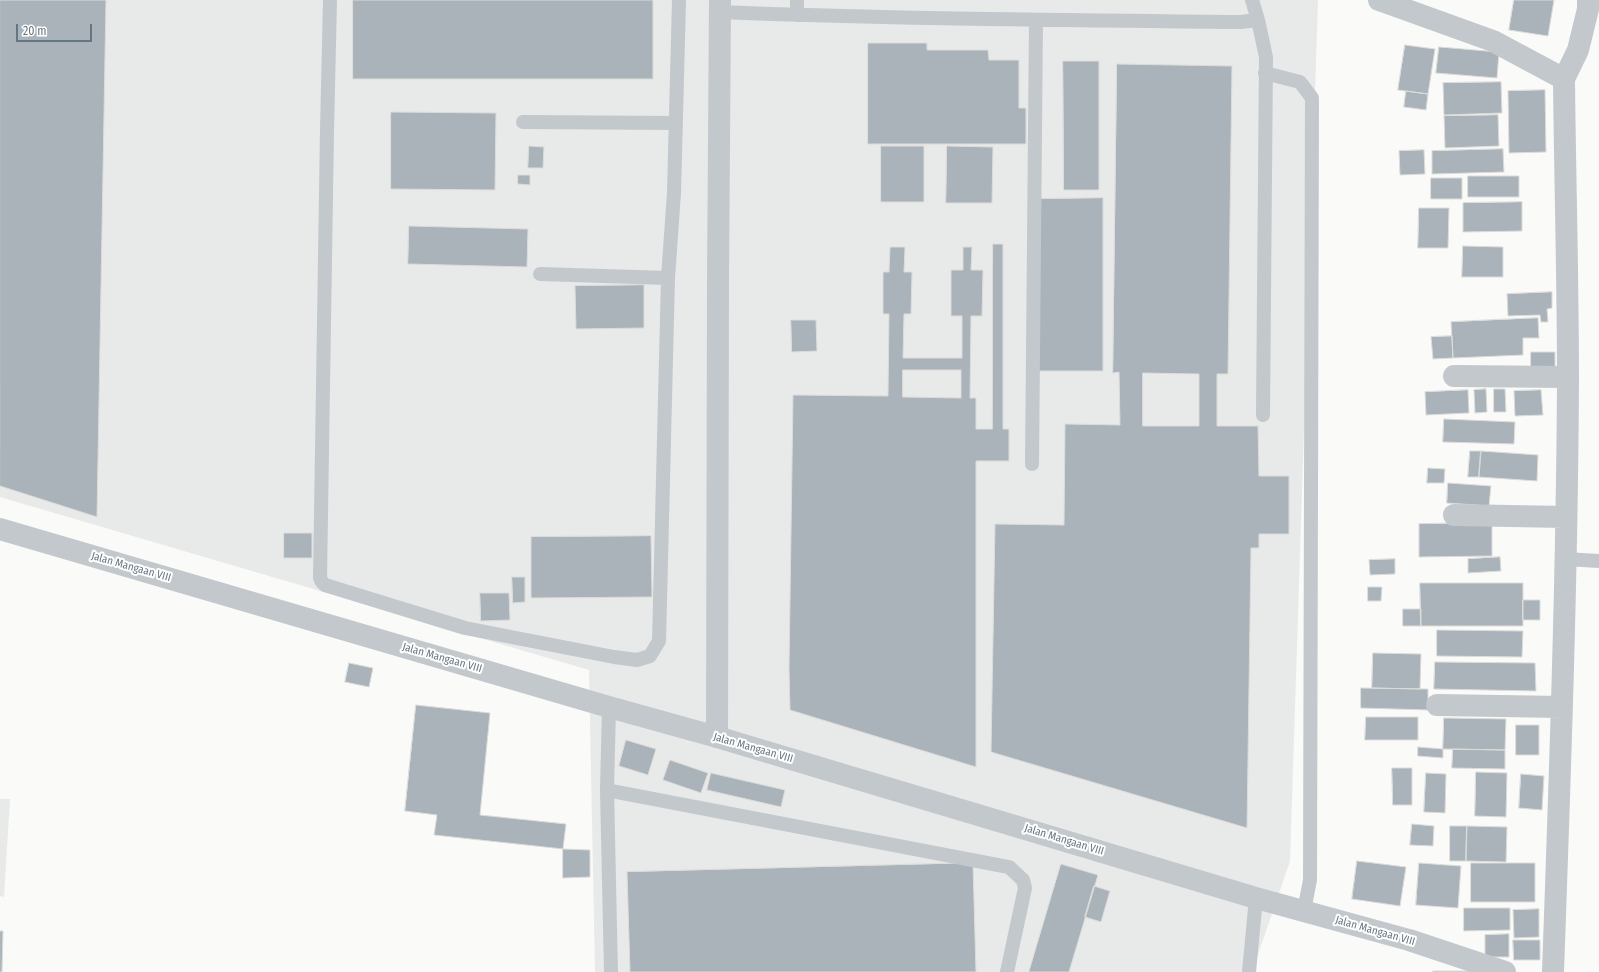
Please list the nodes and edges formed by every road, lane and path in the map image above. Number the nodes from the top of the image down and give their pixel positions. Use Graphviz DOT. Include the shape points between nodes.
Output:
graph roads {
  1 [pos="330,0"];
  2 [pos="679,0"];
  3 [pos="797,0"];
  4 [pos="1252,0"];
  5 [pos="1378,0"];
  6 [pos="1588,4"];
  7 [pos="720,6"];
  8 [pos="797,15"];
  9 [pos="1036,20"];
  10 [pos="1258,20"];
  11 [pos="1265,73"];
  12 [pos="1564,79"];
  13 [pos="522,122"];
  14 [pos="676,123"];
  15 [pos="540,274"];
  16 [pos="668,278"];
  17 [pos="1454,376"];
  18 [pos="1568,377"];
  19 [pos="1262,414"];
  20 [pos="1032,464"];
  21 [pos="1454,515"];
  22 [pos="1566,517"];
  23 [pos="0,529"];
  24 [pos="1565,559"];
  25 [pos="1599,561"];
  26 [pos="1437,705"];
  27 [pos="609,707"];
  28 [pos="1562,707"];
  29 [pos="717,737"];
  30 [pos="607,790"];
  31 [pos="1256,898"];
  32 [pos="1304,911"];
  33 [pos="611,972"];
  34 [pos="1007,972"];
  35 [pos="1249,972"];
  36 [pos="1505,972"];
  37 [pos="1554,972"];
  1 -- 16 [label="lane" via="320,578 324,585 466,628 614,657 637,660 650,656 659,641"];
  2 -- 14 [label="lane"];
  3 -- 8 [label="lane"];
  4 -- 10 [label="lane"];
  5 -- 12 [label="street" via="1493,41"];
  6 -- 12 [label="street" via="1578,50"];
  7 -- 8 [label="lane"];
  7 -- 29 [label="street"];
  8 -- 9 [label="lane"];
  9 -- 10 [label="lane"];
  9 -- 20 [label="lane"];
  10 -- 11 [label="lane" via="1266,57"];
  11 -- 19 [label="lane"];
  11 -- 32 [label="lane" via="1300,82 1312,98 1310,880"];
  12 -- 18 [label="street"];
  13 -- 14 [label="lane"];
  14 -- 16 [label="lane"];
  15 -- 16 [label="lane"];
  17 -- 18 [label="street"];
  18 -- 22 [label="street"];
  21 -- 22 [label="street"];
  22 -- 24 [label="street"];
  23 -- 27 [label="street, Jalan Mangaan VIII"];
  24 -- 25 [label="lane"];
  24 -- 28 [label="street"];
  26 -- 28 [label="street"];
  27 -- 29 [label="street, Jalan Mangaan VIII"];
  27 -- 30 [label="lane"];
  28 -- 37 [label="street"];
  29 -- 31 [label="street, Jalan Mangaan VIII"];
  30 -- 33 [label="lane"];
  30 -- 34 [label="lane" via="1009,867 1023,880 1025,888"];
  31 -- 32 [label="street, Jalan Mangaan VIII"];
  31 -- 35 [label="lane"];
  32 -- 36 [label="street, Jalan Mangaan VIII" via="1409,940"];
}
